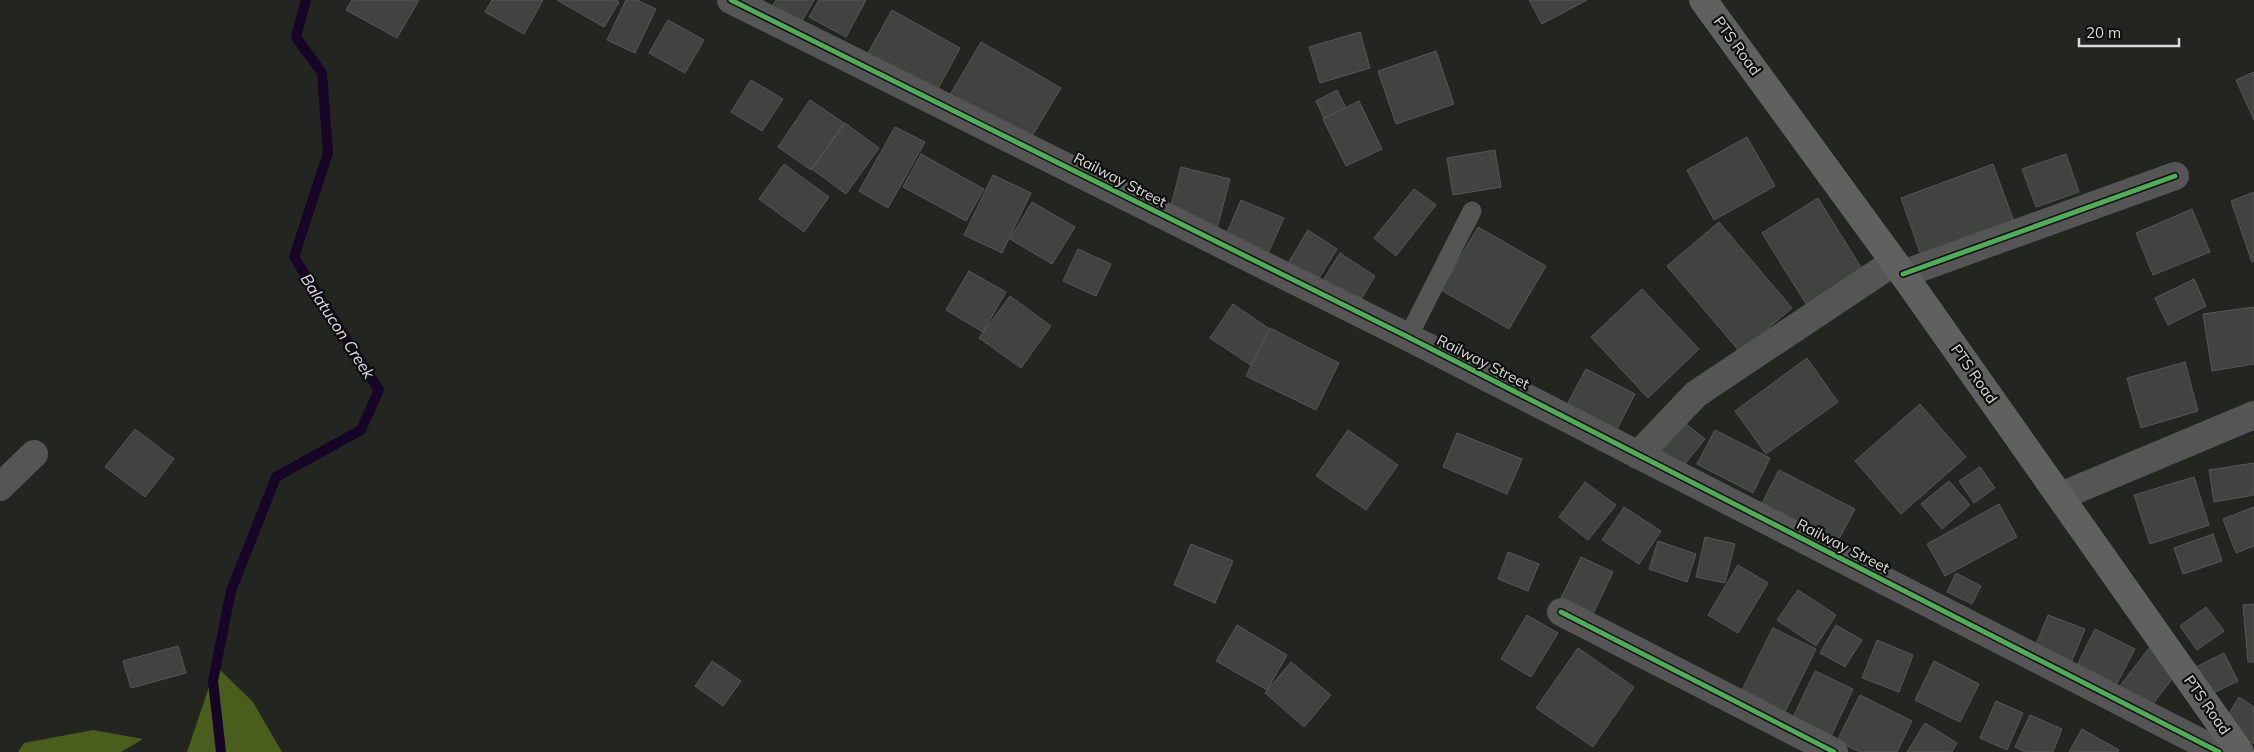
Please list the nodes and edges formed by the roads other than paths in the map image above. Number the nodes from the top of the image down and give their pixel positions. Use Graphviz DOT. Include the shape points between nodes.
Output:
graph roads {
  1 [pos="731,0"];
  2 [pos="1703,0"];
  3 [pos="2176,176"];
  4 [pos="1472,212"];
  5 [pos="1898,268"];
  6 [pos="1408,338"];
  7 [pos="2254,415"];
  8 [pos="34,454"];
  9 [pos="1638,455"];
  10 [pos="0,487"];
  11 [pos="2061,496"];
  12 [pos="1561,612"];
  13 [pos="1834,752"];
  14 [pos="2220,752"];
  15 [pos="2240,752"];
  1 -- 6 [label="street, Railway Street"];
  2 -- 5 [label="main road, PTS Road"];
  3 -- 5 [label="street"];
  4 -- 6 [label="lane"];
  5 -- 9 [label="street" via="1696,394"];
  5 -- 11 [label="main road, PTS Road"];
  6 -- 9 [label="street, Railway Street"];
  7 -- 11 [label="street"];
  8 -- 10 [label="street"];
  9 -- 14 [label="street, Railway Street"];
  11 -- 15 [label="main road, PTS Road"];
  12 -- 13 [label="street"];
}
